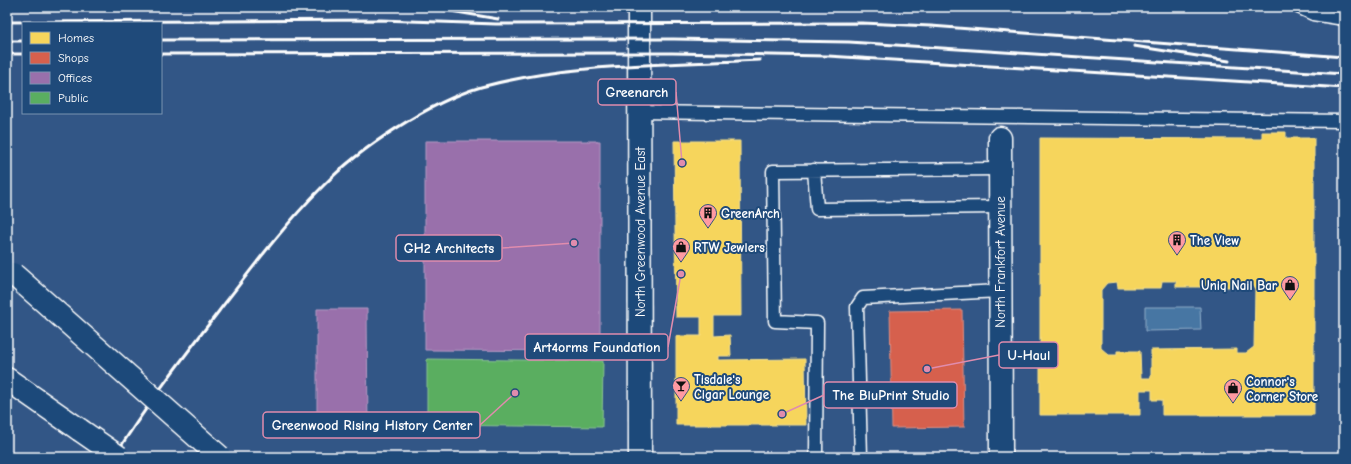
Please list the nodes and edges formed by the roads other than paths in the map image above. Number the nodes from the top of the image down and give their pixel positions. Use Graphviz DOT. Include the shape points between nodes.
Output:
graph roads {
  1 [pos="639,7"];
  2 [pos="1298,7"];
  3 [pos="1344,19"];
  4 [pos="640,112"];
  5 [pos="1344,121"];
  6 [pos="1000,138"];
  7 [pos="1000,169"];
  8 [pos="814,170"];
  9 [pos="1000,207"];
  10 [pos="10,271"];
  11 [pos="1000,291"];
  12 [pos="9,381"];
  13 [pos="119,457"];
  14 [pos="220,457"];
  15 [pos="640,457"];
  16 [pos="816,457"];
  17 [pos="861,457"];
  18 [pos="1001,457"];
  1 -- 4 [label="main road, North Greenwood Avenue East"];
  2 -- 3 [label="lane" via="1313,14"];
  4 -- 5 [label="lane"];
  4 -- 15 [label="main road, North Greenwood Avenue East"];
  6 -- 7 [label="main road, North Frankfort Avenue"];
  7 -- 8 [label="lane"];
  7 -- 9 [label="main road, North Frankfort Avenue"];
  8 -- 9 [label="lane" via="817,209"];
  8 -- 16 [label="lane" via="773,171 775,321 817,323"];
  9 -- 11 [label="main road, North Frankfort Avenue"];
  10 -- 14 [label="main road, bridge"];
  11 -- 17 [label="lane" via="863,298 857,307"];
  11 -- 18 [label="main road, North Frankfort Avenue"];
  12 -- 13 [label="main road, bridge"];
}
